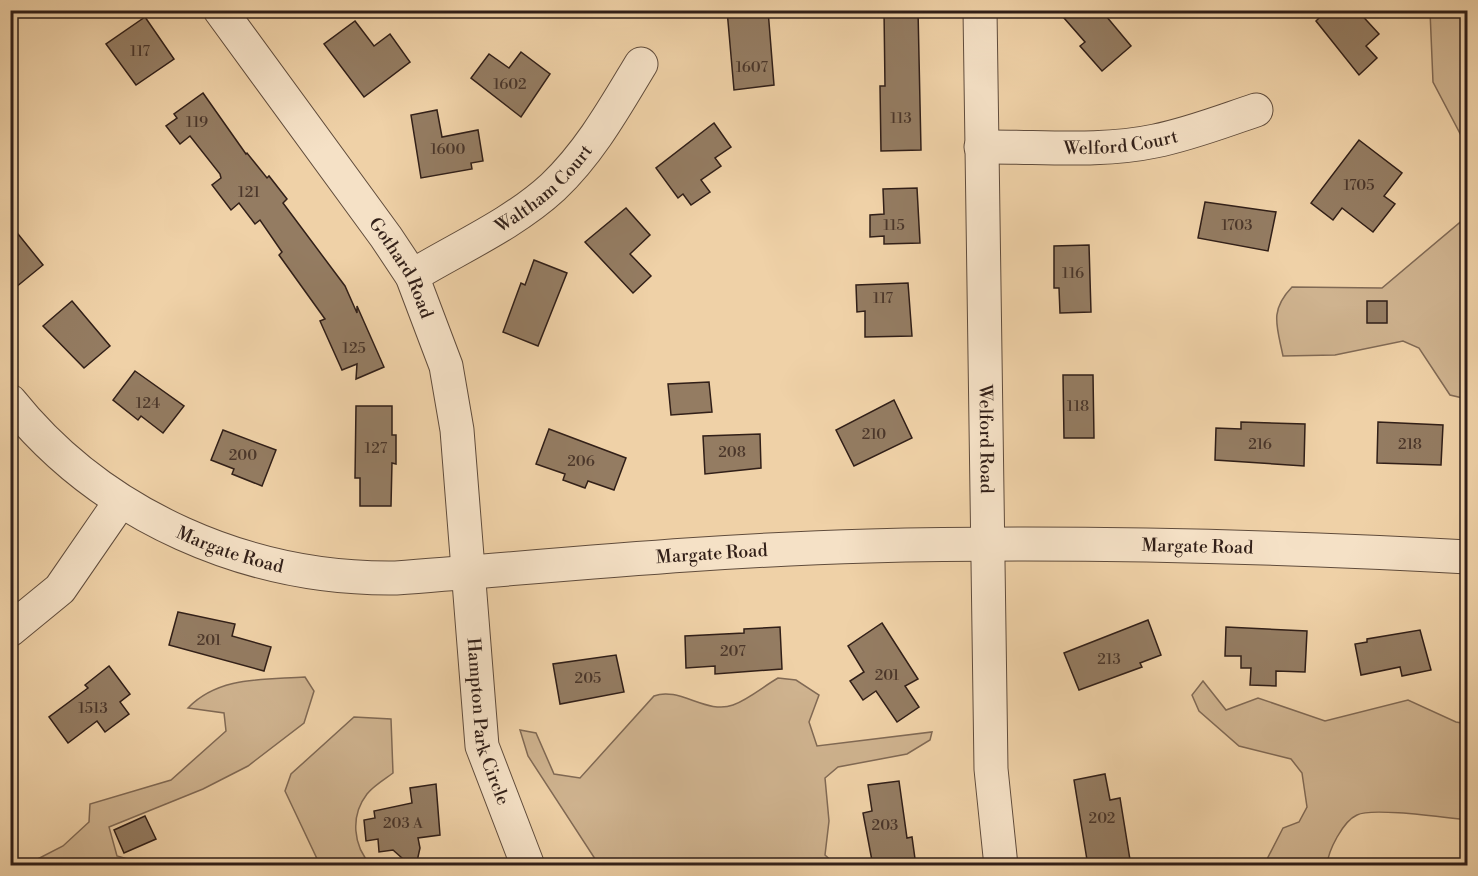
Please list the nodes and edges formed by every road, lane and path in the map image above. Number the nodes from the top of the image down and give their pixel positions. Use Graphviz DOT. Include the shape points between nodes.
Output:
graph roads {
  1 [pos="220,10"];
  2 [pos="980,10"];
  3 [pos="641,63"];
  4 [pos="1256,110"];
  5 [pos="981,147"];
  6 [pos="412,276"];
  7 [pos="10,401"];
  8 [pos="120,502"];
  9 [pos="990,544"];
  10 [pos="1467,557"];
  11 [pos="470,572"];
  12 [pos="10,630"];
  13 [pos="528,866"];
  14 [pos="1001,866"];
  1 -- 6 [label="street, Gothard Road"];
  2 -- 5 [label="street, Welford Road"];
  3 -- 6 [label="street, Waltham Court" via="605,124 552,188 520,213"];
  4 -- 5 [label="street, Welford Court" via="1154,142"];
  5 -- 9 [label="street, Welford Road"];
  6 -- 11 [label="street, Gothard Road" via="446,366 457,430"];
  7 -- 8 [label="street, Margate Road" via="72,465"];
  8 -- 11 [label="street, Margate Road" via="181,533 245,558 304,571 357,578"];
  8 -- 12 [label="street" via="60,588"];
  9 -- 10 [label="street, Margate Road" via="1299,547"];
  9 -- 11 [label="street, Margate Road" via="744,552"];
  9 -- 14 [label="street, Welford Road" via="991,769"];
  11 -- 13 [label="street, Hampton Park Circle" via="482,747"];
}
